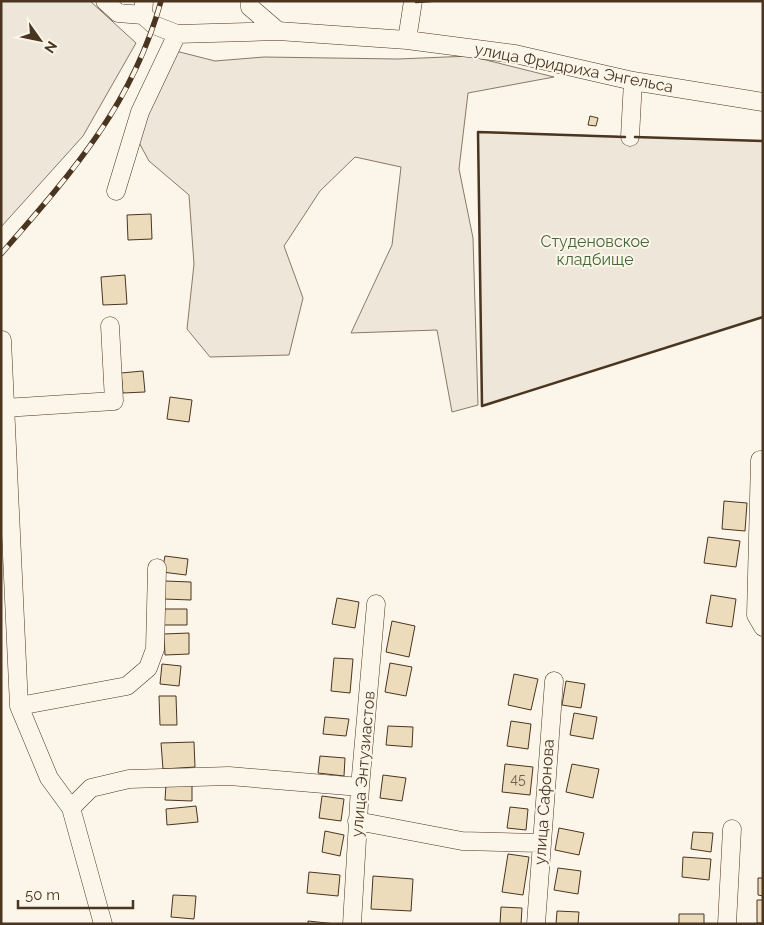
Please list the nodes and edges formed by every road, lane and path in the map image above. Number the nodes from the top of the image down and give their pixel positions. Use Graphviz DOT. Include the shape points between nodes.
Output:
graph roads {
  1 [pos="105,1"];
  2 [pos="250,1"];
  3 [pos="413,1"];
  4 [pos="144,8"];
  5 [pos="278,31"];
  6 [pos="177,34"];
  7 [pos="407,40"];
  8 [pos="633,81"];
  9 [pos="763,102"];
  10 [pos="630,137"];
  11 [pos="116,191"];
  12 [pos="110,326"];
  13 [pos="2,340"];
  14 [pos="4,408"];
  15 [pos="760,460"];
  16 [pos="157,568"];
  17 [pos="376,604"];
  18 [pos="763,627"];
  19 [pos="554,681"];
  20 [pos="19,706"];
  21 [pos="360,787"];
  22 [pos="71,808"];
  23 [pos="357,821"];
  24 [pos="732,829"];
  25 [pos="540,843"];
  26 [pos="103,924"];
  27 [pos="352,924"];
  28 [pos="536,924"];
  29 [pos="726,924"];
  1 -- 4 [label="street" via="118,13"];
  2 -- 5 [label="street" via="250,7"];
  3 -- 7 [label="street"];
  4 -- 6 [label="street" via="154,26"];
  5 -- 6 [label="street, улица Фридриха Энгельса"];
  5 -- 7 [label="street, улица Фридриха Энгельса"];
  6 -- 11 [label="street" via="140,112"];
  7 -- 8 [label="street, улица Фридриха Энгельса" via="516,54"];
  8 -- 9 [label="street, улица Фридриха Энгельса"];
  8 -- 10 [label="street"];
  12 -- 14 [label="street" via="114,401"];
  13 -- 14 [label="street"];
  14 -- 20 [label="street"];
  15 -- 18 [label="street" via="756,615"];
  16 -- 20 [label="street" via="155,649 148,668 127,686"];
  17 -- 21 [label="street, улица Энтузиастов"];
  19 -- 25 [label="street, улица Сафонова"];
  20 -- 22 [label="street" via="49,778"];
  21 -- 22 [label="street" via="229,776 129,779 91,788"];
  21 -- 23 [label="street, улица Энтузиастов"];
  22 -- 26 [label="street"];
  23 -- 25 [label="street" via="462,841"];
  23 -- 27 [label="street, улица Энтузиастов"];
  24 -- 29 [label="street"];
  25 -- 28 [label="street, улица Сафонова"];
}
